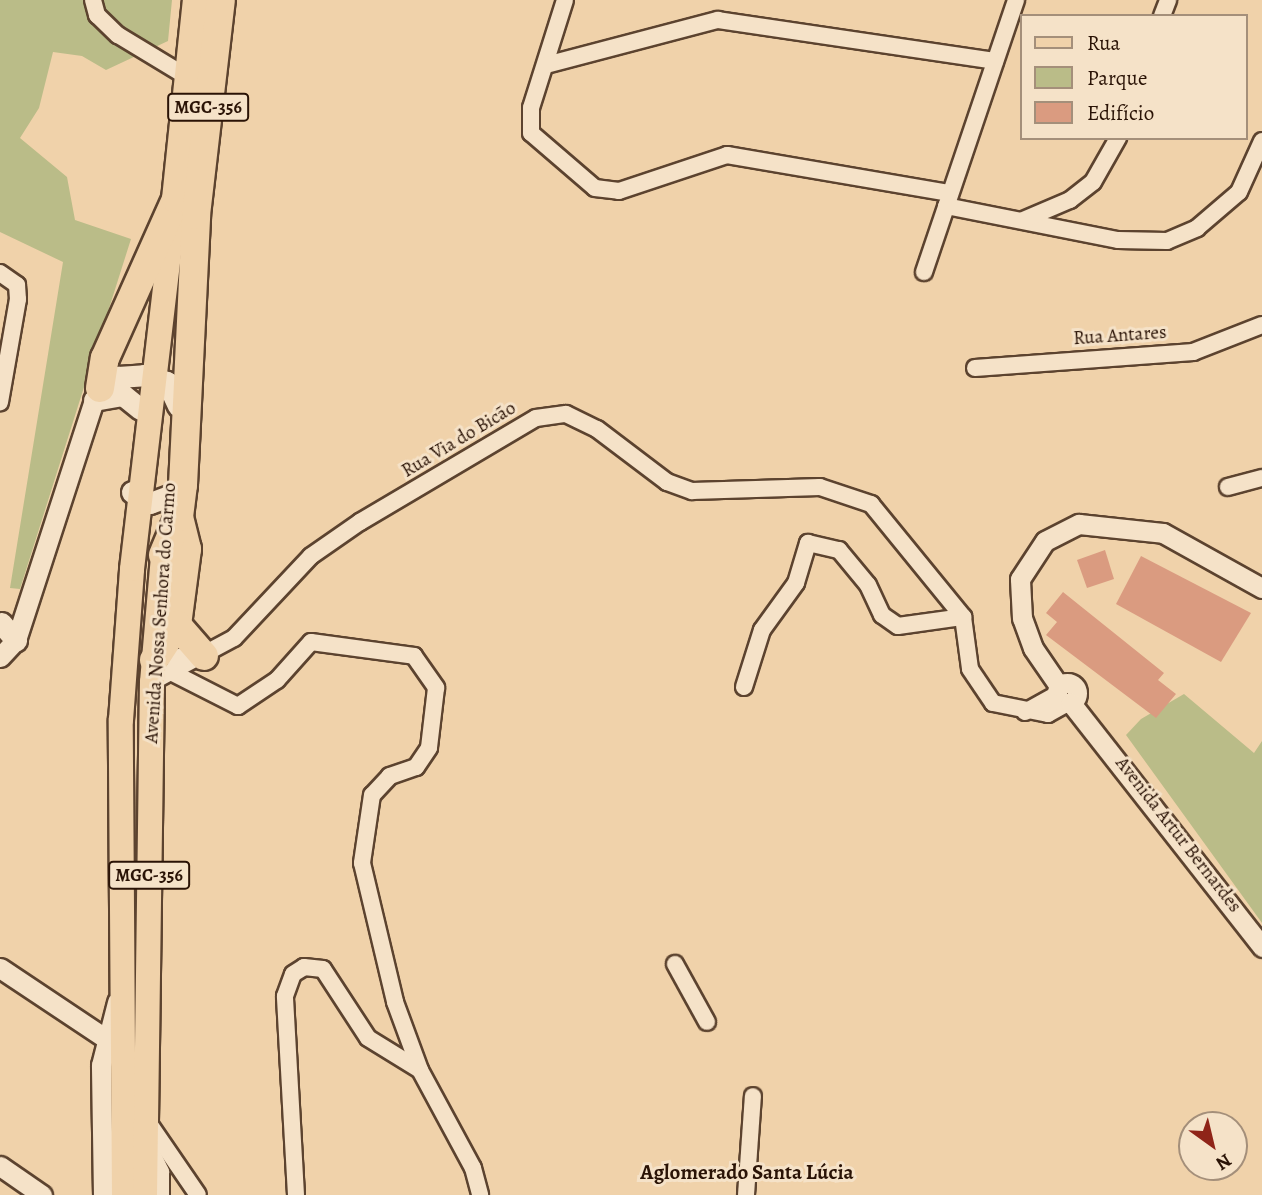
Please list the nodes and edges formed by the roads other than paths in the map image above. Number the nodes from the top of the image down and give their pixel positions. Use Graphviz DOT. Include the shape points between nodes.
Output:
graph roads {
  1 [pos="93,0"];
  2 [pos="197,0"];
  3 [pos="221,0"];
  4 [pos="565,0"];
  5 [pos="1016,0"];
  6 [pos="995,61"];
  7 [pos="546,65"];
  8 [pos="189,78"];
  9 [pos="1117,140"];
  10 [pos="1262,141"];
  11 [pos="948,199"];
  12 [pos="186,207"];
  13 [pos="1023,220"];
  14 [pos="924,272"];
  15 [pos="0,274"];
  16 [pos="1262,325"];
  17 [pos="975,368"];
  18 [pos="151,376"];
  19 [pos="97,394"];
  20 [pos="0,402"];
  21 [pos="178,406"];
  22 [pos="140,409"];
  23 [pos="1262,478"];
  24 [pos="1228,487"];
  25 [pos="137,497"];
  26 [pos="174,506"];
  27 [pos="163,555"];
  28 [pos="1262,587"];
  29 [pos="26,601"];
  30 [pos="963,617"];
  31 [pos="1,623"];
  32 [pos="177,625"];
  33 [pos="16,640"];
  34 [pos="204,656"];
  35 [pos="0,657"];
  36 [pos="160,672"];
  37 [pos="744,687"];
  38 [pos="202,689"];
  39 [pos="1066,694"];
  40 [pos="1262,947"];
  41 [pos="675,964"];
  42 [pos="0,968"];
  43 [pos="121,986"];
  44 [pos="707,1022"];
  45 [pos="101,1033"];
  46 [pos="420,1070"];
  47 [pos="753,1096"];
  48 [pos="149,1132"];
  49 [pos="0,1166"];
  50 [pos="42,1195"];
  51 [pos="103,1195"];
  52 [pos="124,1195"];
  53 [pos="145,1195"];
  54 [pos="161,1195"];
  55 [pos="198,1195"];
  56 [pos="296,1195"];
  57 [pos="480,1195"];
  58 [pos="746,1195"];
  1 -- 8 [label="street" via="97,15 118,36"];
  2 -- 8 [label="highway, MGC-356"];
  3 -- 12 [label="highway, MGC-356"];
  4 -- 7 [label="street"];
  5 -- 6 [label="street"];
  6 -- 7 [label="street" via="718,20"];
  6 -- 11 [label="street"];
  7 -- 11 [label="street" via="531,108 531,133 595,188 619,191 727,155"];
  8 -- 12 [label="highway, MGC-356"];
  9 -- 13 [label="street" via="1093,182 1070,200"];
  10 -- 13 [label="street" via="1239,192 1198,228 1167,241 1132,242"];
  11 -- 13 [label="street"];
  11 -- 14 [label="street"];
  12 -- 18 [label="main road, MGC-356"];
  12 -- 19 [label="highway" via="106,358"];
  12 -- 21 [label="main road, Avenida Nossa Senhora do Carmo / MGC-356"];
  12 -- 26 [label="highway, MGC-356"];
  15 -- 20 [label="street" via="17,285 18,299"];
  16 -- 17 [label="street, Rua Antares" via="1192,352"];
  18 -- 19 [label="main road" via="118,377"];
  18 -- 21 [label="main road" via="173,391"];
  18 -- 22 [label="main road, Avenida Nossa Senhora do Carmo / MGC-356"];
  18 -- 25 [label="main road, MGC-356"];
  19 -- 22 [label="main road" via="123,395"];
  19 -- 29 [label="street"];
  21 -- 26 [label="main road, Avenida Nossa Senhora do Carmo / MGC-356"];
  22 -- 25 [label="main road, Avenida Nossa Senhora do Carmo / MGC-356"];
  23 -- 24 [label="street"];
  25 -- 26 [label="main road"];
  25 -- 43 [label="main road, Avenida Nossa Senhora do Carmo / MGC-356" via="121,720"];
  26 -- 27 [label="highway, MGC-356"];
  26 -- 32 [label="highway" via="187,549"];
  27 -- 36 [label="main road, Avenida Nossa Senhora do Carmo / MGC-356"];
  28 -- 39 [label="street, Avenida Artur Bernardes" via="1163,533 1079,524 1045,541 1024,568 1018,607 1033,648"];
  29 -- 31 [label="street"];
  29 -- 33 [label="street"];
  30 -- 34 [label="street, Rua Via do Bicão" via="871,504 820,487 692,491 667,482 580,419 559,414 536,418 334,540 290,576 252,621"];
  30 -- 37 [label="street" via="898,626 882,615 868,584 839,550 808,543 796,583 762,630"];
  30 -- 39 [label="street, Rua Via do Bicão" via="977,684 993,703 1026,712"];
  31 -- 33 [label="main road"];
  32 -- 34 [label="highway"];
  32 -- 36 [label="highway"];
  33 -- 35 [label="street"];
  34 -- 36 [label="street, Rua Via do Bicão" via="179,657"];
  34 -- 38 [label="street"];
  36 -- 38 [label="street"];
  36 -- 48 [label="main road, Avenida Nossa Senhora do Carmo / MGC-356"];
  38 -- 46 [label="street" via="226,704 251,702 311,642 414,656 436,688 429,748 416,767 390,776 372,795 362,863 395,1002"];
  39 -- 40 [label="street, Avenida Artur Bernardes"];
  41 -- 44 [label="street"];
  42 -- 45 [label="street"];
  43 -- 45 [label="street, Avenida Nossa Senhora do Carmo" via="113,1018"];
  43 -- 52 [label="main road, Avenida Nossa Senhora do Carmo / MGC-356"];
  45 -- 51 [label="street"];
  46 -- 56 [label="street" via="368,1038 323,969 304,967 293,974 285,996"];
  46 -- 57 [label="street" via="473,1168"];
  47 -- 58 [label="street"];
  48 -- 53 [label="main road, Avenida Nossa Senhora do Carmo / MGC-356"];
  48 -- 54 [label="street, Avenida Nossa Senhora do Carmo" via="161,1172"];
  48 -- 55 [label="street"];
  49 -- 50 [label="street"];
}
